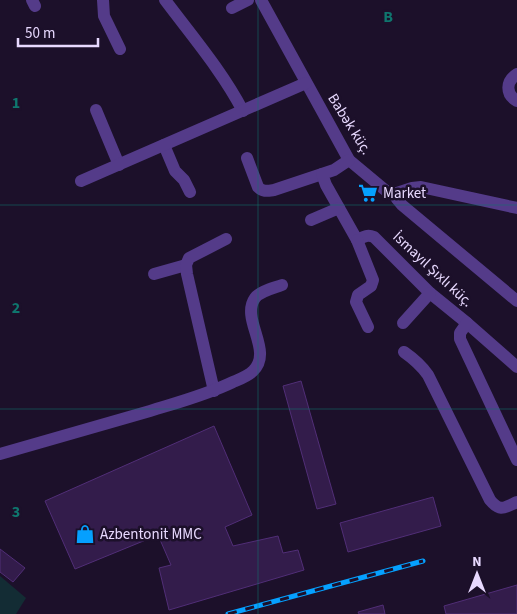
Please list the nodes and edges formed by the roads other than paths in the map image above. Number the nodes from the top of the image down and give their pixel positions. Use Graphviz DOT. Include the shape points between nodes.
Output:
graph roads {
  1 [pos="103,0"];
  2 [pos="165,0"];
  3 [pos="248,0"];
  4 [pos="261,0"];
  5 [pos="232,8"];
  6 [pos="120,50"];
  7 [pos="517,74"];
  8 [pos="306,83"];
  9 [pos="517,101"];
  10 [pos="96,110"];
  11 [pos="243,110"];
  12 [pos="164,145"];
  13 [pos="247,158"];
  14 [pos="349,160"];
  15 [pos="119,165"];
  16 [pos="322,174"];
  17 [pos="81,181"];
  18 [pos="190,192"];
  19 [pos="394,194"];
  20 [pos="339,208"];
  21 [pos="517,208"];
  22 [pos="311,220"];
  23 [pos="226,240"];
  24 [pos="357,240"];
  25 [pos="186,264"];
  26 [pos="154,274"];
  27 [pos="282,285"];
  28 [pos="430,293"];
  29 [pos="517,301"];
  30 [pos="403,323"];
  31 [pos="467,323"];
  32 [pos="368,327"];
  33 [pos="404,352"];
  34 [pos="517,367"];
  35 [pos="214,391"];
  36 [pos="0,454"];
  37 [pos="517,460"];
  38 [pos="517,502"];
  1 -- 6 [label="street" via="104,16"];
  2 -- 11 [label="street" via="224,78"];
  3 -- 5 [label="street"];
  4 -- 8 [label="street, Babək küç."];
  7 -- 9 [label="street" via="509,81 508,87 512,98"];
  8 -- 11 [label="street"];
  8 -- 14 [label="street, Babək küç."];
  10 -- 15 [label="street"];
  11 -- 12 [label="street"];
  12 -- 15 [label="street"];
  12 -- 18 [label="street" via="175,171"];
  13 -- 16 [label="street" via="261,190 274,190"];
  14 -- 16 [label="street"];
  14 -- 19 [label="street, Babək küç."];
  15 -- 17 [label="street"];
  16 -- 20 [label="street"];
  19 -- 21 [label="street" via="421,188"];
  19 -- 29 [label="street, Babək küç." via="402,205"];
  20 -- 22 [label="street"];
  20 -- 24 [label="street"];
  23 -- 25 [label="street" via="189,258"];
  24 -- 28 [label="street, İsmayıl Şıxlı küç." via="370,235 374,237"];
  24 -- 32 [label="street" via="373,280 372,286 358,295 356,302"];
  25 -- 26 [label="street"];
  25 -- 35 [label="street"];
  27 -- 35 [label="street" via="260,293 252,306 260,352 253,371"];
  28 -- 30 [label="street"];
  28 -- 31 [label="street, İsmayıl Şıxlı küç."];
  31 -- 34 [label="street, İsmayıl Şıxlı küç."];
  31 -- 37 [label="street" via="460,339"];
  33 -- 38 [label="street" via="428,375 490,500 499,508"];
  35 -- 36 [label="street"];
}
